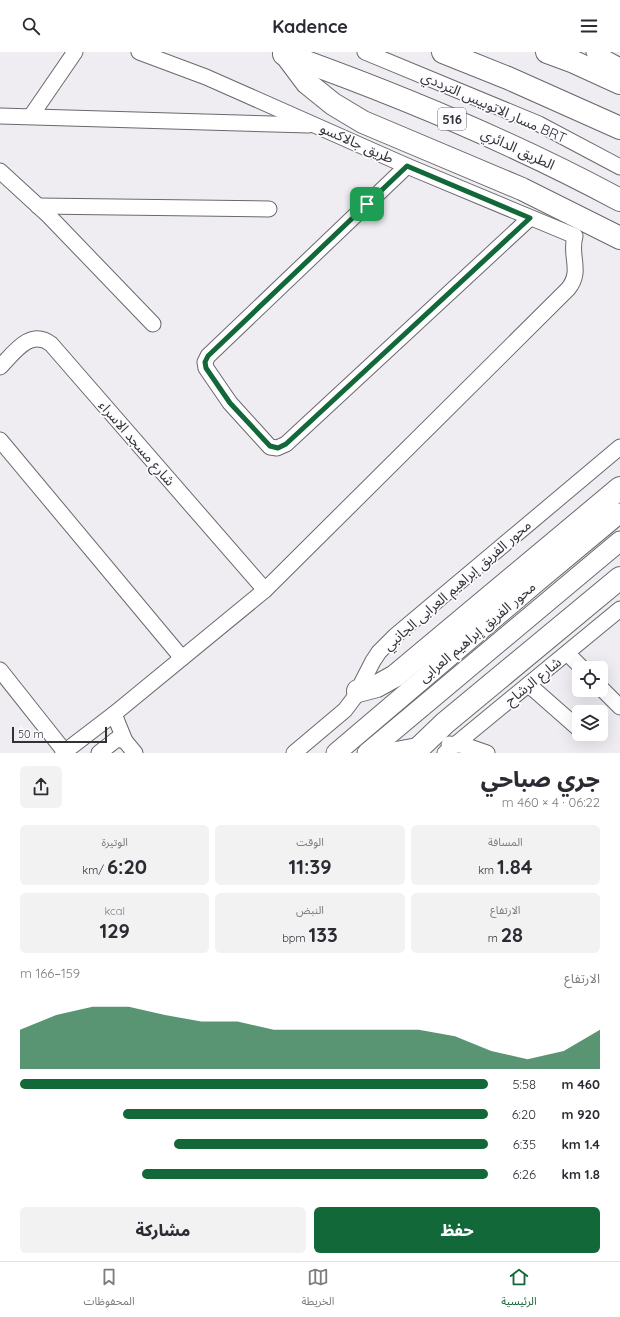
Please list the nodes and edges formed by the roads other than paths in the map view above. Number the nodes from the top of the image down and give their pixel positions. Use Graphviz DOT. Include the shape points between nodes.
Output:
graph roads {
  1 [pos="75,52"];
  2 [pos="139,52"];
  3 [pos="365,52"];
  4 [pos="443,52"];
  5 [pos="547,52"];
  6 [pos="594,52"];
  7 [pos="283,53"];
  8 [pos="618,66"];
  9 [pos="0,116"];
  10 [pos="31,116"];
  11 [pos="317,125"];
  12 [pos="620,128"];
  13 [pos="407,166"];
  14 [pos="620,166"];
  15 [pos="0,171"];
  16 [pos="620,200"];
  17 [pos="38,206"];
  18 [pos="269,209"];
  19 [pos="530,218"];
  20 [pos="620,238"];
  21 [pos="154,324"];
  22 [pos="0,367"];
  23 [pos="0,440"];
  24 [pos="620,447"];
  25 [pos="620,488"];
  26 [pos="620,513"];
  27 [pos="620,541"];
  28 [pos="620,578"];
  29 [pos="265,590"];
  30 [pos="620,609"];
  31 [pos="567,653"];
  32 [pos="182,658"];
  33 [pos="575,661"];
  34 [pos="0,670"];
  35 [pos="529,685"];
  36 [pos="358,691"];
  37 [pos="608,695"];
  38 [pos="620,707"];
  39 [pos="114,714"];
  40 [pos="572,723"];
  41 [pos="125,741"];
  42 [pos="450,748"];
  43 [pos="417,750"];
  44 [pos="64,752"];
  45 [pos="99,753"];
  46 [pos="135,753"];
  47 [pos="294,753"];
  48 [pos="336,753"];
  49 [pos="367,753"];
  50 [pos="388,753"];
  51 [pos="487,753"];
  1 -- 10 [label="street"];
  2 -- 11 [label="street, طريق جالاكسو" via="206,77"];
  3 -- 14 [label="street, مسار الاتوبيس الترددي BRT" via="539,124"];
  4 -- 12 [label="highway"];
  5 -- 8 [label="highway" via="574,62"];
  6 -- 8 [label="street"];
  7 -- 16 [label="highway, الطريق الدائري / 516" via="444,115 547,162"];
  7 -- 20 [label="highway" via="307,83 333,104 363,122 522,189"];
  9 -- 10 [label="street"];
  10 -- 11 [label="street"];
  11 -- 13 [label="street, طريق جالاكسو"];
  13 -- 19 [label="street, طريق جالاكسو"];
  13 -- 19 [label="street" via="208,356 205,362 206,368 230,403 270,446 278,448 286,444"];
  15 -- 17 [label="street"];
  17 -- 18 [label="street"];
  17 -- 21 [label="street"];
  19 -- 29 [label="street, طريق جالاكسو" via="575,236 573,251 576,272 572,284"];
  22 -- 29 [label="street, شارع مسجد الاسراء" via="29,340 38,338 51,344"];
  23 -- 32 [label="street"];
  24 -- 36 [label="street, محور الفريق إبراهيم العرابى الجانبي" via="395,636 379,652 367,670"];
  25 -- 36 [label="highway" via="395,676 377,686"];
  26 -- 48 [label="main road, محور الفريق إبراهيم العرابى"];
  27 -- 49 [label="main road, محور الفريق إبراهيم العرابى"];
  28 -- 43 [label="highway"];
  29 -- 32 [label="street"];
  30 -- 31 [label="street, شارع الرشاح"];
  31 -- 33 [label="street"];
  31 -- 35 [label="street, شارع الرشاح"];
  32 -- 39 [label="street"];
  34 -- 44 [label="street"];
  35 -- 40 [label="street"];
  35 -- 42 [label="street, شارع الرشاح"];
  36 -- 47 [label="street, محور الفريق إبراهيم العرابى الجانبي" via="345,710"];
  37 -- 38 [label="street"];
  39 -- 41 [label="street"];
  39 -- 44 [label="street"];
  41 -- 45 [label="street" via="117,739"];
  41 -- 46 [label="street"];
  42 -- 43 [label="street" via="443,744"];
  42 -- 51 [label="street" via="467,746"];
  43 -- 50 [label="main road"];
}
